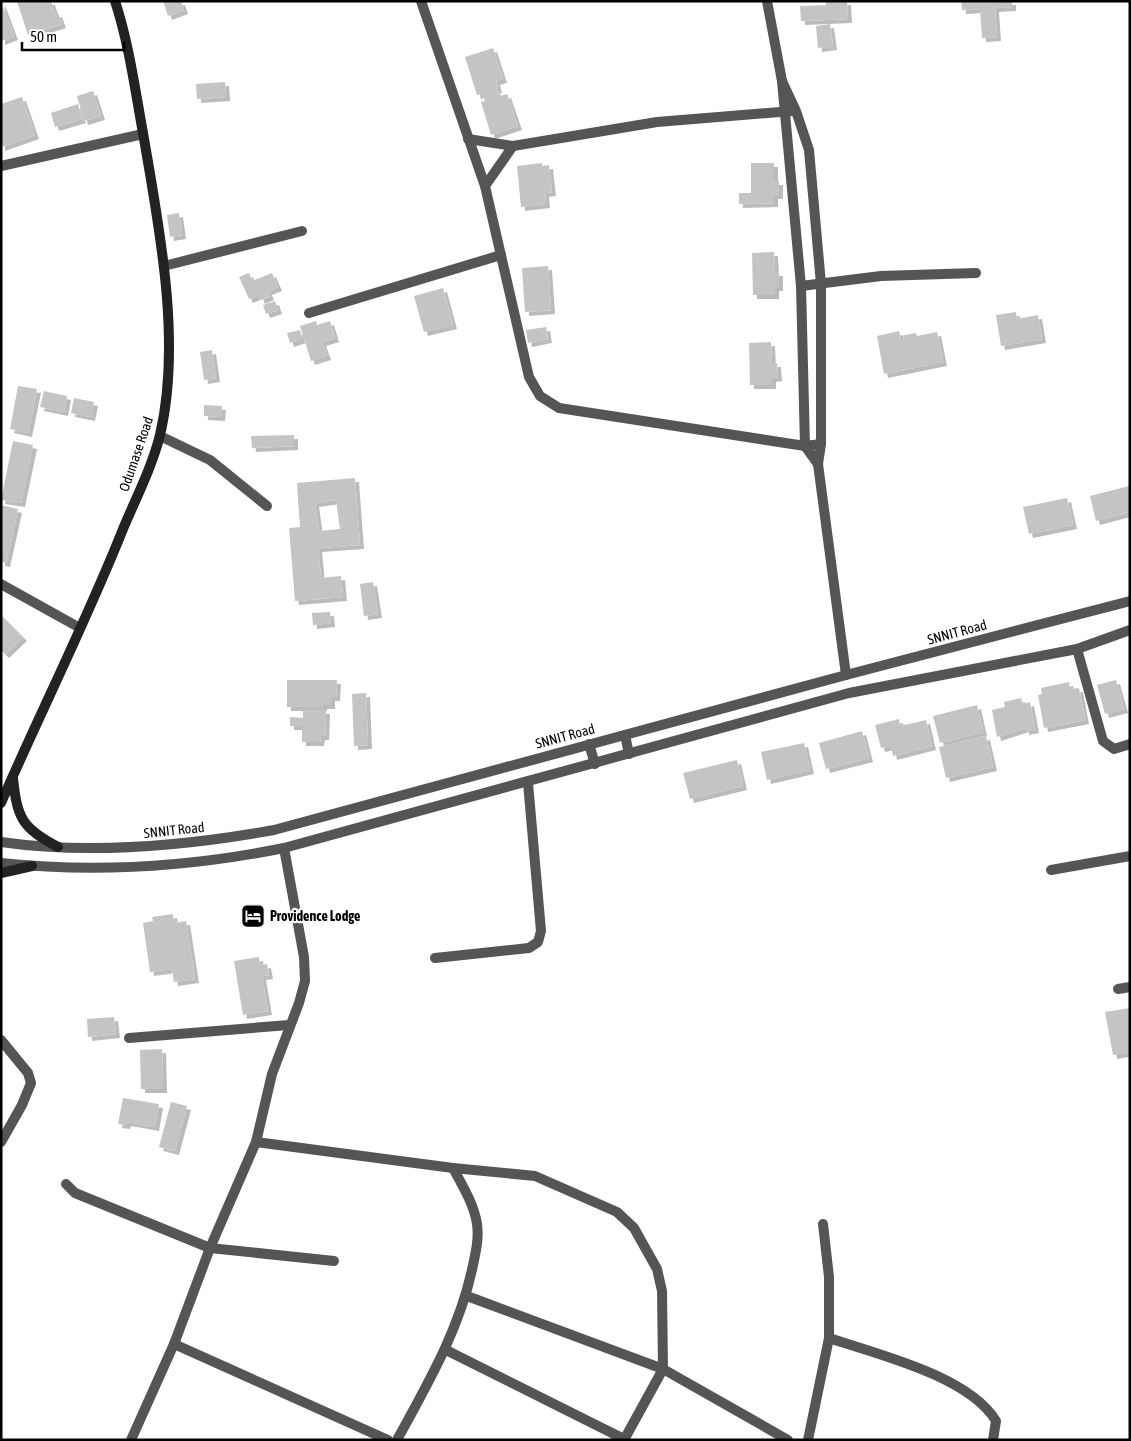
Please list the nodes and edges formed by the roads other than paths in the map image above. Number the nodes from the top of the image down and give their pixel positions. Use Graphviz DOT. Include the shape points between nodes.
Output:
graph roads {
  1 [pos="115,1"];
  2 [pos="421,1"];
  3 [pos="766,1"];
  4 [pos="791,111"];
  5 [pos="143,134"];
  6 [pos="468,139"];
  7 [pos="513,146"];
  8 [pos="1,166"];
  9 [pos="485,186"];
  10 [pos="302,231"];
  11 [pos="501,254"];
  12 [pos="164,266"];
  13 [pos="976,272"];
  14 [pos="821,284"];
  15 [pos="801,286"];
  16 [pos="309,312"];
  17 [pos="160,436"];
  18 [pos="821,444"];
  19 [pos="805,446"];
  20 [pos="818,464"];
  21 [pos="267,506"];
  22 [pos="1,584"];
  23 [pos="1130,601"];
  24 [pos="80,628"];
  25 [pos="1130,630"];
  26 [pos="1077,649"];
  27 [pos="846,675"];
  28 [pos="624,735"];
  29 [pos="589,744"];
  30 [pos="1130,744"];
  31 [pos="629,754"];
  32 [pos="595,764"];
  33 [pos="11,780"];
  34 [pos="528,783"];
  35 [pos="1,791"];
  36 [pos="1,802"];
  37 [pos="1,842"];
  38 [pos="58,847"];
  39 [pos="284,848"];
  40 [pos="1130,856"];
  41 [pos="1,862"];
  42 [pos="32,866"];
  43 [pos="1051,870"];
  44 [pos="1,873"];
  45 [pos="435,958"];
  46 [pos="1130,986"];
  47 [pos="1118,989"];
  48 [pos="289,1025"];
  49 [pos="129,1038"];
  50 [pos="1,1040"];
  51 [pos="1,1142"];
  52 [pos="256,1142"];
  53 [pos="452,1168"];
  54 [pos="66,1184"];
  55 [pos="823,1224"];
  56 [pos="210,1248"];
  57 [pos="334,1261"];
  58 [pos="466,1296"];
  59 [pos="829,1338"];
  60 [pos="174,1344"];
  61 [pos="446,1350"];
  62 [pos="663,1369"];
  63 [pos="131,1440"];
  64 [pos="388,1440"];
  65 [pos="397,1440"];
  66 [pos="624,1440"];
  67 [pos="788,1440"];
  68 [pos="808,1440"];
  69 [pos="994,1440"];
  1 -- 5 [label="main road, Odumase Road"];
  2 -- 6 [label="street"];
  3 -- 4 [label="street"];
  4 -- 7 [label="street" via="658,122"];
  4 -- 14 [label="street" via="809,150"];
  4 -- 15 [label="street"];
  5 -- 8 [label="street"];
  5 -- 12 [label="main road, Odumase Road"];
  6 -- 7 [label="street"];
  6 -- 9 [label="street"];
  7 -- 9 [label="street"];
  9 -- 11 [label="street"];
  10 -- 12 [label="street"];
  11 -- 16 [label="street"];
  11 -- 19 [label="street" via="529,377 540,396 559,408"];
  12 -- 17 [label="main road, Odumase Road" via="168,368 166,408"];
  13 -- 14 [label="street" via="881,276"];
  14 -- 15 [label="street"];
  14 -- 18 [label="street"];
  15 -- 19 [label="street"];
  17 -- 21 [label="street" via="210,460"];
  17 -- 24 [label="main road, Odumase Road"];
  18 -- 19 [label="street"];
  18 -- 20 [label="street"];
  19 -- 20 [label="street"];
  20 -- 27 [label="street"];
  22 -- 24 [label="street"];
  23 -- 27 [label="street, SNNIT Road"];
  24 -- 33 [label="main road, Odumase Road"];
  25 -- 26 [label="street"];
  26 -- 30 [label="street" via="1103,741 1114,748"];
  26 -- 31 [label="street" via="849,693"];
  27 -- 28 [label="street, SNNIT Road"];
  28 -- 29 [label="street, SNNIT Road"];
  28 -- 31 [label="street"];
  29 -- 32 [label="street"];
  29 -- 38 [label="street, SNNIT Road" via="274,830 139,847"];
  31 -- 32 [label="street"];
  32 -- 34 [label="street"];
  33 -- 35 [label="main road"];
  33 -- 36 [label="main road, Odumase Road"];
  33 -- 38 [label="main road" via="23,819 38,836"];
  34 -- 39 [label="street"];
  34 -- 45 [label="street" via="541,931 538,942 529,948"];
  37 -- 38 [label="street, SNNIT Road"];
  39 -- 42 [label="street" via="246,856 140,868"];
  39 -- 48 [label="street" via="304,957 304,981"];
  40 -- 43 [label="street"];
  41 -- 42 [label="street"];
  42 -- 44 [label="main road"];
  46 -- 47 [label="street"];
  48 -- 49 [label="street"];
  48 -- 52 [label="street" via="272,1074"];
  50 -- 51 [label="street" via="28,1073 31,1082"];
  52 -- 53 [label="street"];
  52 -- 56 [label="street"];
  53 -- 58 [label="street" via="469,1198 477,1221 478,1238"];
  53 -- 62 [label="street" via="535,1176 617,1212 634,1228 657,1269 662,1291"];
  54 -- 56 [label="street" via="76,1193"];
  55 -- 59 [label="street" via="830,1277"];
  56 -- 57 [label="street"];
  56 -- 60 [label="street"];
  58 -- 61 [label="street"];
  58 -- 62 [label="street"];
  59 -- 68 [label="street"];
  59 -- 69 [label="street" via="933,1373 982,1403 996,1421"];
  60 -- 63 [label="street"];
  60 -- 64 [label="street"];
  61 -- 65 [label="street"];
  61 -- 66 [label="street"];
  62 -- 66 [label="street"];
  62 -- 67 [label="street"];
}
